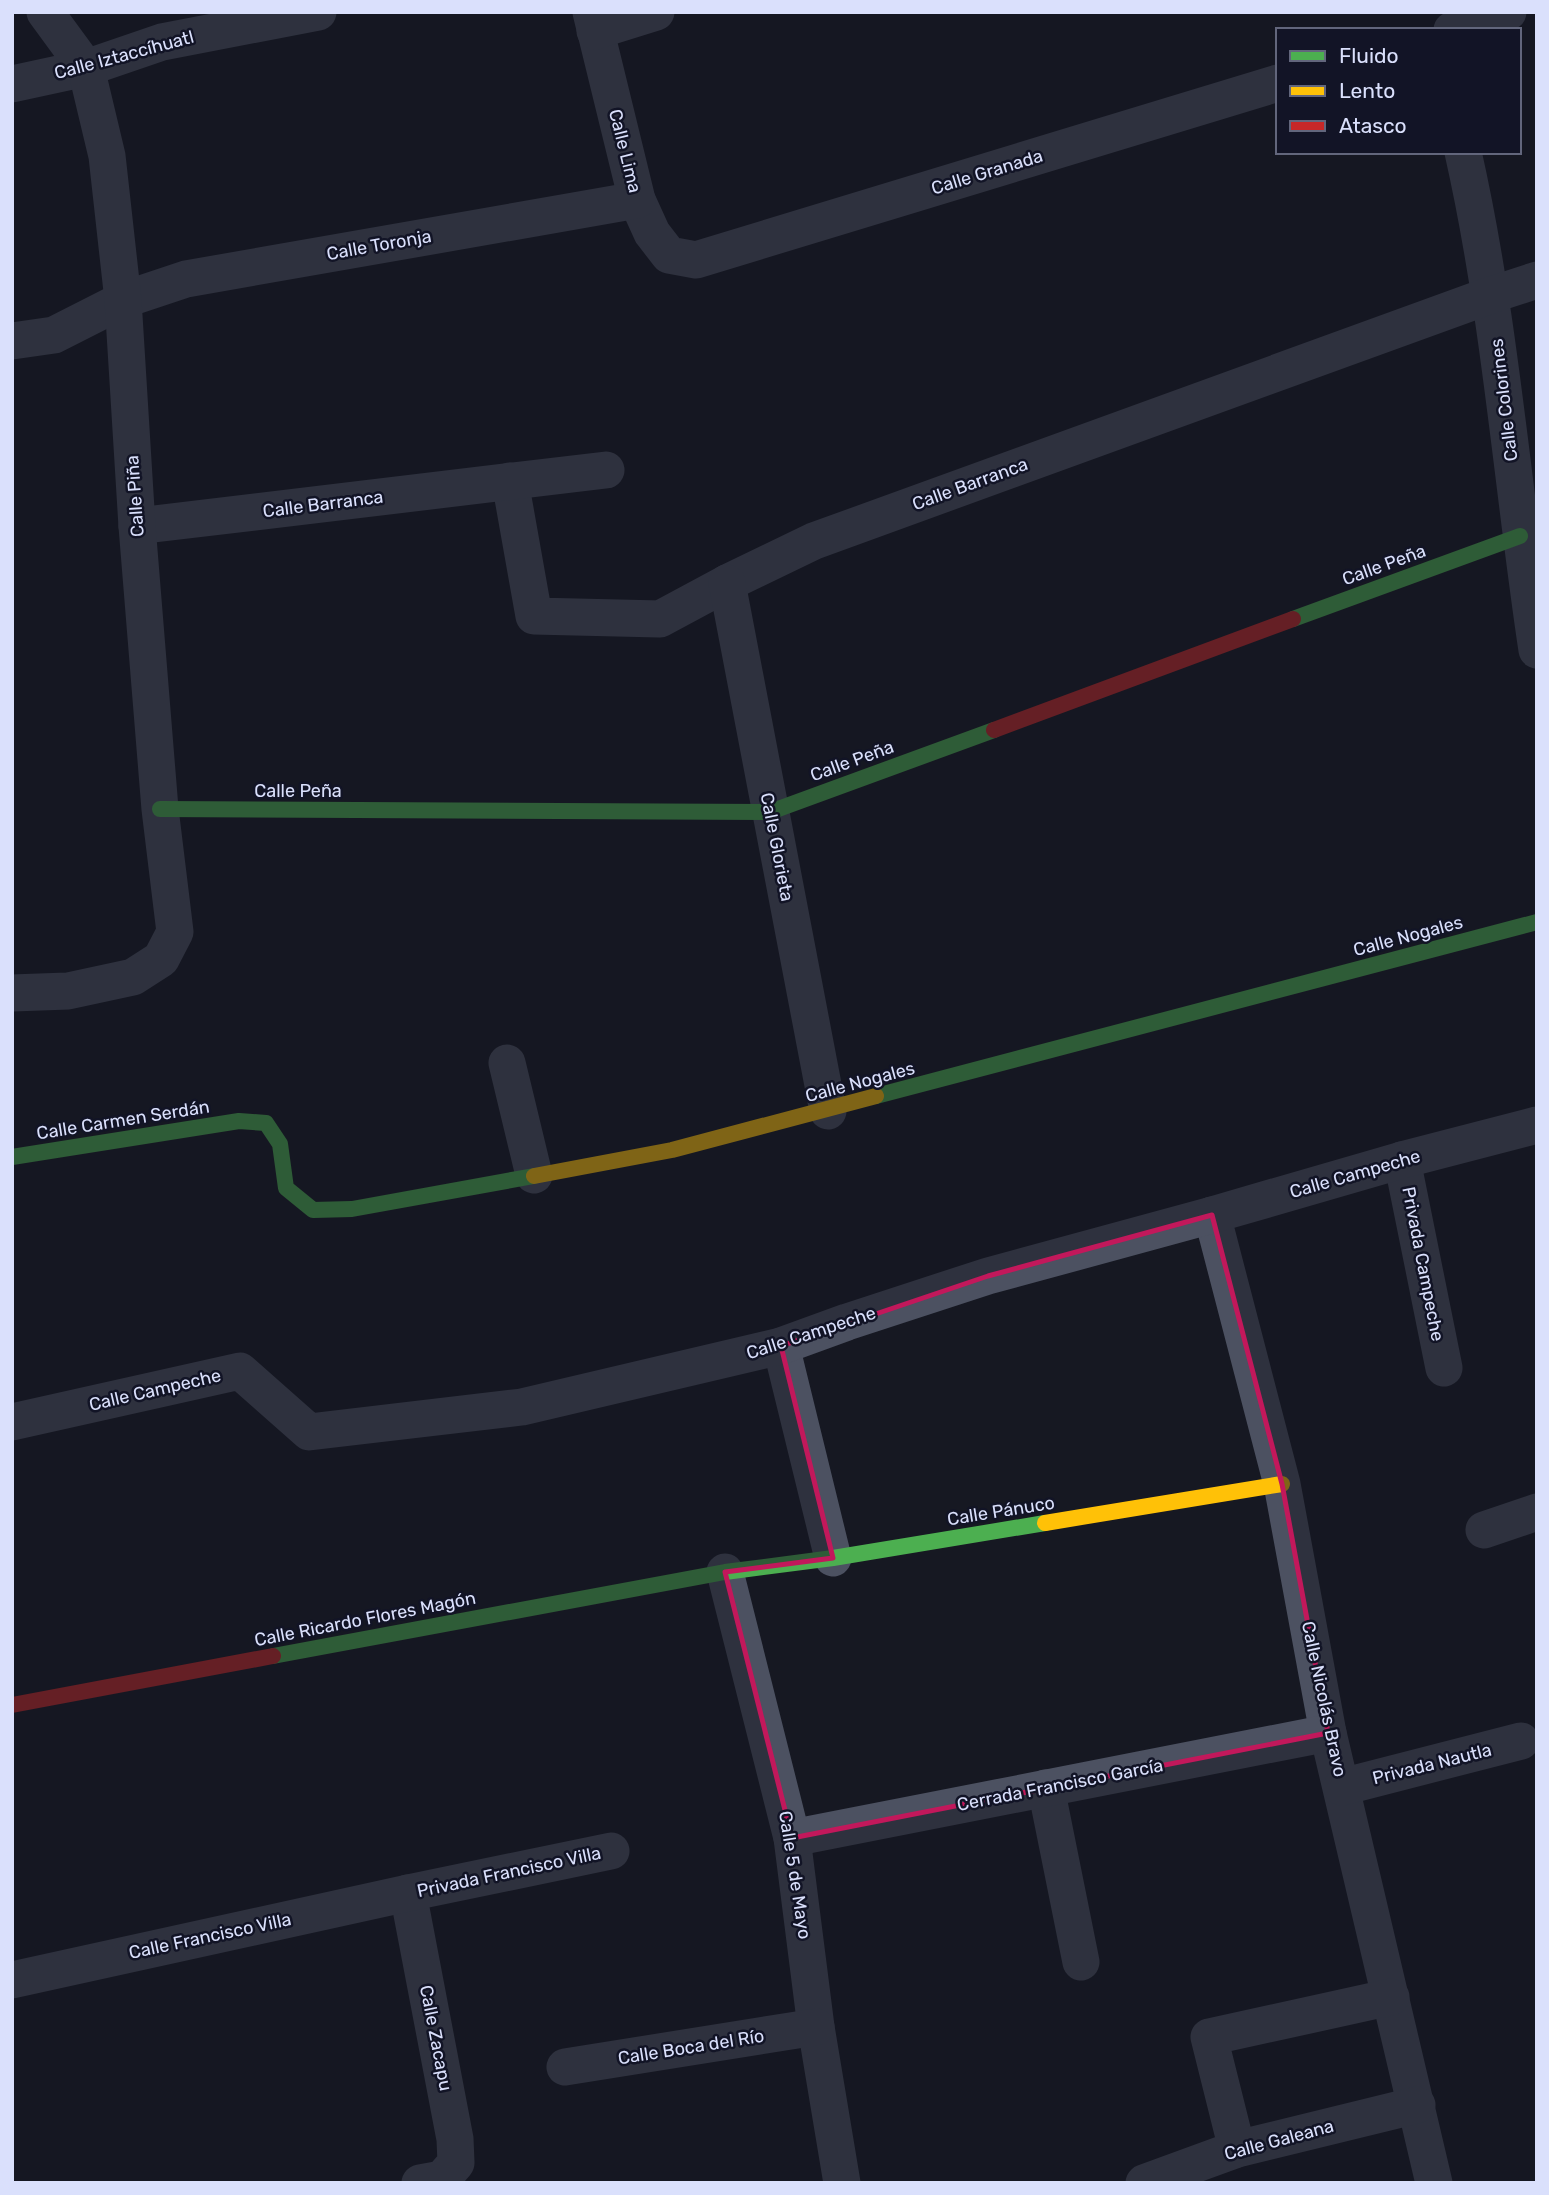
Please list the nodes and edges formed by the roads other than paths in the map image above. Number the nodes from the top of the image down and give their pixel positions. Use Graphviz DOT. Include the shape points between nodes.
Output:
graph roads {
  1 [pos="45,12"];
  2 [pos="318,12"];
  3 [pos="656,12"];
  4 [pos="1508,12"];
  5 [pos="593,22"];
  6 [pos="1458,28"];
  7 [pos="86,68"];
  8 [pos="12,84"];
  9 [pos="1276,84"];
  10 [pos="1463,154"];
  11 [pos="637,200"];
  12 [pos="696,260"];
  13 [pos="1537,280"];
  14 [pos="1491,295"];
  15 [pos="123,300"];
  16 [pos="12,341"];
  17 [pos="606,470"];
  18 [pos="510,481"];
  19 [pos="137,526"];
  20 [pos="1520,536"];
  21 [pos="727,583"];
  22 [pos="1537,650"];
  23 [pos="160,809"];
  24 [pos="770,812"];
  25 [pos="1537,922"];
  26 [pos="12,993"];
  27 [pos="508,1063"];
  28 [pos="828,1111"];
  29 [pos="239,1121"];
  30 [pos="1537,1125"];
  31 [pos="12,1157"];
  32 [pos="1402,1160"];
  33 [pos="534,1175"];
  34 [pos="1212,1215"];
  35 [pos="782,1346"];
  36 [pos="1444,1368"];
  37 [pos="12,1422"];
  38 [pos="1282,1484"];
  39 [pos="1537,1512"];
  40 [pos="1484,1530"];
  41 [pos="834,1558"];
  42 [pos="725,1572"];
  43 [pos="12,1705"];
  44 [pos="1328,1733"];
  45 [pos="1521,1741"];
  46 [pos="1342,1787"];
  47 [pos="1046,1788"];
  48 [pos="792,1838"];
  49 [pos="611,1851"];
  50 [pos="408,1893"];
  51 [pos="1081,1962"];
  52 [pos="12,1980"];
  53 [pos="1391,1997"];
  54 [pos="816,2027"];
  55 [pos="565,2067"];
  56 [pos="1417,2105"];
  57 [pos="1237,2149"];
  58 [pos="431,2181"];
  59 [pos="842,2183"];
  60 [pos="1144,2183"];
  61 [pos="1434,2183"];
  1 -- 7 [label="street, Calle Piña"];
  2 -- 7 [label="street, Calle Iztaccíhuatl" via="162,42"];
  3 -- 5 [label="street"];
  4 -- 6 [label="street"];
  5 -- 11 [label="street, Calle Lima"];
  7 -- 8 [label="street, Calle Iztaccíhuatl"];
  7 -- 15 [label="street, Calle Piña" via="107,156"];
  9 -- 12 [label="street, Calle Granada"];
  10 -- 14 [label="street, Calle Colorines"];
  11 -- 12 [label="street, Calle Lima" via="652,233 670,255"];
  11 -- 15 [label="street, Calle Toronja" via="186,279"];
  13 -- 14 [label="street, Calle Barranca"];
  14 -- 20 [label="street, Calle Colorines"];
  14 -- 21 [label="street, Calle Barranca" via="814,541"];
  15 -- 16 [label="street, Calle Toronja" via="54,335"];
  15 -- 19 [label="street, Calle Piña"];
  17 -- 18 [label="street, Calle Barranca"];
  18 -- 19 [label="street, Calle Barranca"];
  18 -- 21 [label="street, Calle Barranca" via="534,616 660,619"];
  19 -- 23 [label="street, Calle Piña"];
  20 -- 22 [label="street, Calle Colorines"];
  20 -- 24 [label="street, Calle Peña"];
  21 -- 24 [label="street, Calle Glorieta"];
  23 -- 24 [label="street, Calle Peña"];
  23 -- 26 [label="street, Calle Piña" via="175,932 161,959 133,977 68,991"];
  24 -- 28 [label="street, Calle Glorieta"];
  25 -- 28 [label="street, Calle Nogales"];
  27 -- 33 [label="street"];
  28 -- 33 [label="street, Calle Nogales" via="672,1150"];
  29 -- 31 [label="street, Calle Carmen Serdán"];
  29 -- 33 [label="street, Calle Nogales" via="267,1123 280,1144 286,1188 313,1210 352,1209"];
  30 -- 32 [label="street, Calle Campeche"];
  32 -- 34 [label="street, Calle Campeche"];
  32 -- 36 [label="street, Privada Campeche"];
  34 -- 35 [label="street, Calle Campeche" via="988,1276"];
  34 -- 38 [label="street, Calle Nicolás Bravo"];
  35 -- 37 [label="street, Calle Campeche" via="522,1406 309,1432 240,1371"];
  35 -- 41 [label="street"];
  38 -- 41 [label="street, Calle Pánuco"];
  38 -- 44 [label="street, Calle Nicolás Bravo"];
  39 -- 40 [label="street"];
  41 -- 42 [label="street, Calle Pánuco"];
  42 -- 43 [label="street, Calle Ricardo Flores Magón"];
  42 -- 48 [label="street, Calle 5 de Mayo"];
  44 -- 46 [label="street, Calle Nicolás Bravo"];
  44 -- 47 [label="street, Cerrada Francisco García"];
  45 -- 46 [label="street, Privada Nautla"];
  46 -- 53 [label="street, Calle Nicolás Bravo"];
  47 -- 48 [label="street, Cerrada Francisco García"];
  47 -- 51 [label="street"];
  48 -- 54 [label="street, Calle 5 de Mayo"];
  49 -- 50 [label="street, Privada Francisco Villa"];
  50 -- 52 [label="street, Calle Francisco Villa"];
  50 -- 58 [label="street, Calle Zacapu" via="455,2139 456,2163"];
  53 -- 56 [label="street, Calle Nicolás Bravo"];
  53 -- 57 [label="street" via="1209,2037"];
  54 -- 55 [label="street, Calle Boca del Río"];
  54 -- 59 [label="street, Calle 5 de Mayo"];
  56 -- 57 [label="street, Calle Galeana"];
  56 -- 61 [label="street, Calle Nicolás Bravo"];
  57 -- 60 [label="street, Calle Galeana"];
}
